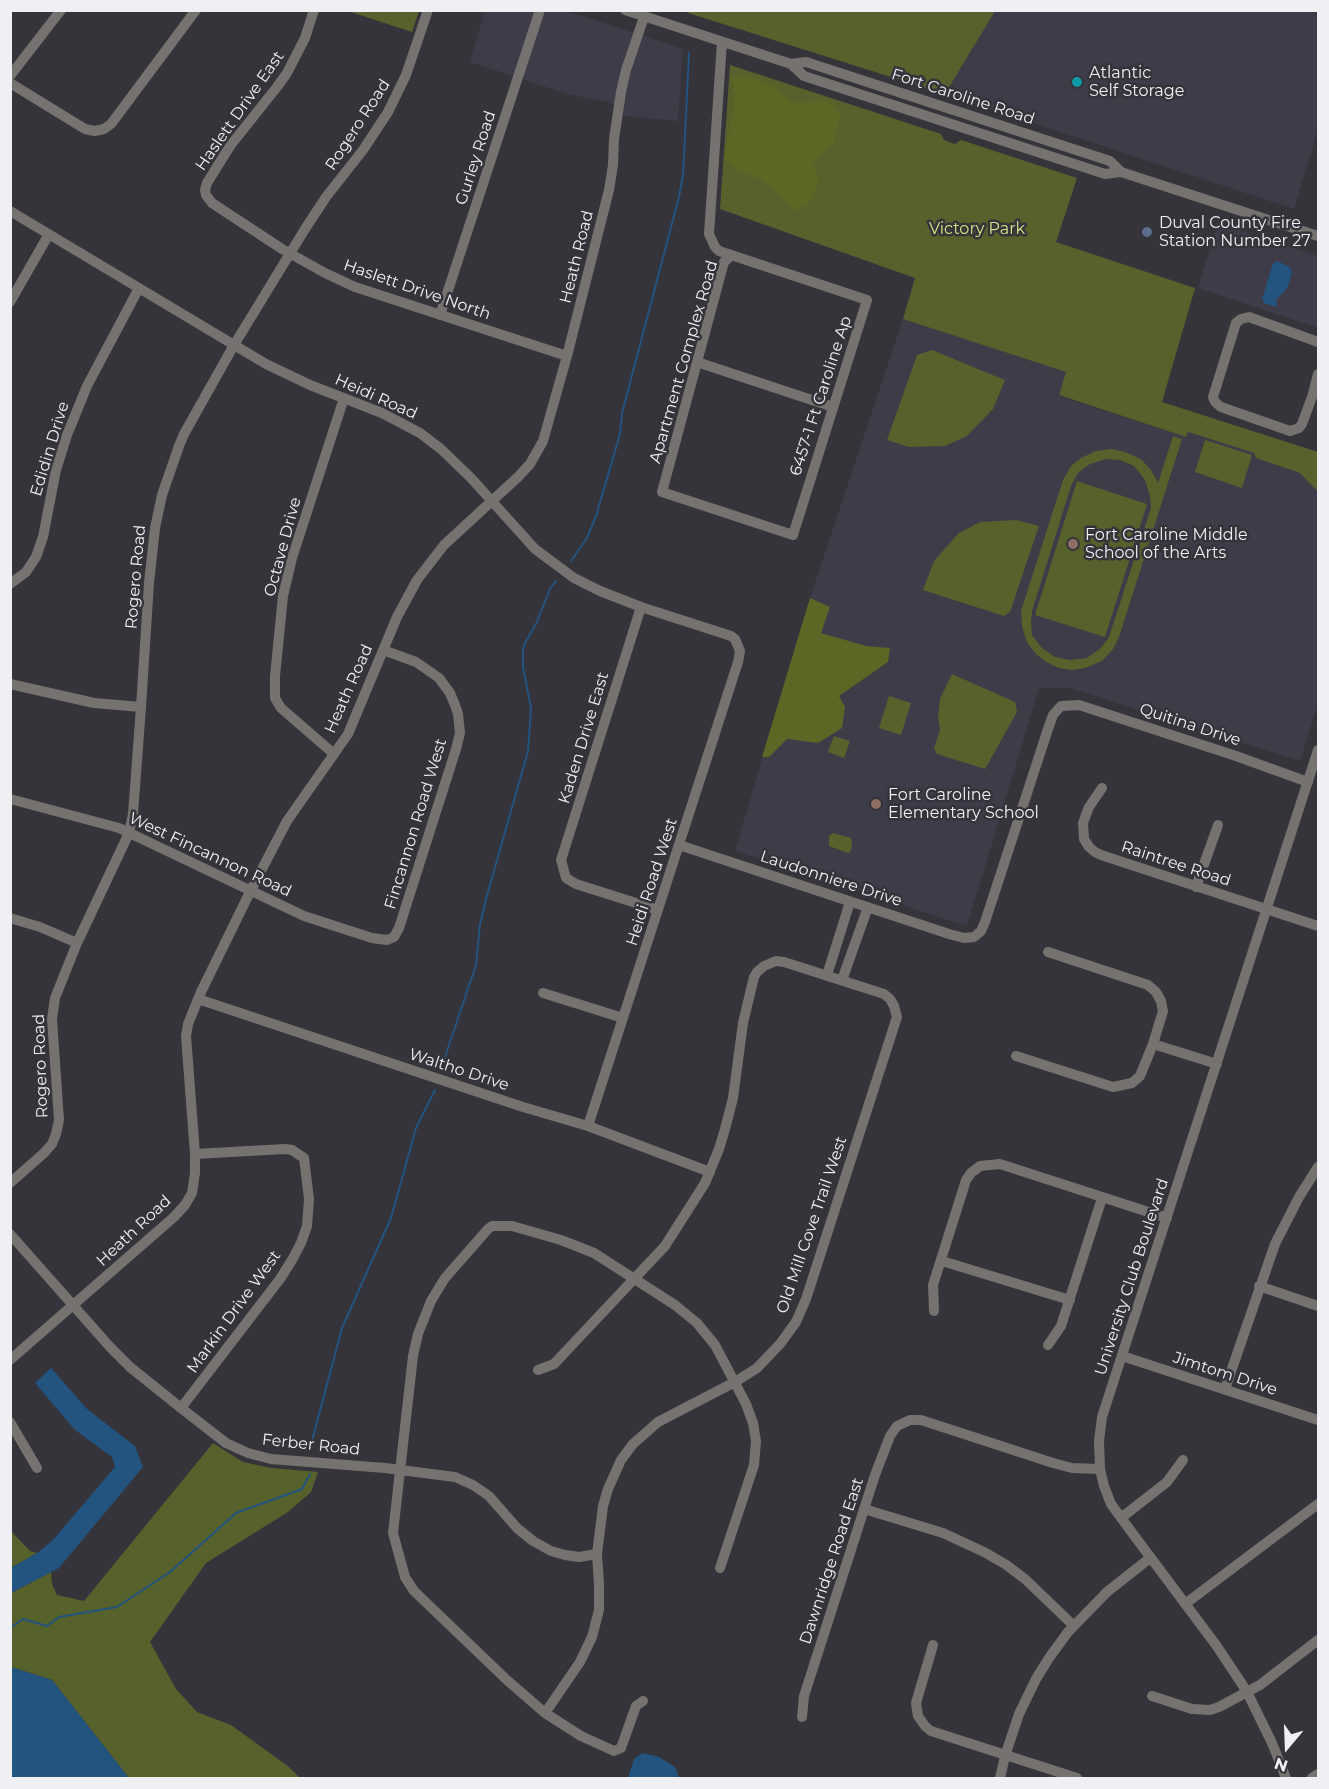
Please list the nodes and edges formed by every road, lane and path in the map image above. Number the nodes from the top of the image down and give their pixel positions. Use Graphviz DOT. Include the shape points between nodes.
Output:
graph roads {
  1 [pos="61,10"];
  2 [pos="196,10"];
  3 [pos="314,10"];
  4 [pos="428,10"];
  5 [pos="540,10"];
  6 [pos="625,10"];
  7 [pos="644,17"];
  8 [pos="722,42"];
  9 [pos="10,76"];
  10 [pos="10,83"];
  11 [pos="206,195"];
  12 [pos="10,211"];
  13 [pos="49,234"];
  14 [pos="1318,236"];
  15 [pos="291,254"];
  16 [pos="732,255"];
  17 [pos="139,288"];
  18 [pos="10,302"];
  19 [pos="440,315"];
  20 [pos="1318,342"];
  21 [pos="234,345"];
  22 [pos="567,356"];
  23 [pos="697,362"];
  24 [pos="1318,374"];
  25 [pos="1317,389"];
  26 [pos="344,398"];
  27 [pos="833,407"];
  28 [pos="492,500"];
  29 [pos="725,513"];
  30 [pos="10,584"];
  31 [pos="641,607"];
  32 [pos="739,646"];
  33 [pos="383,650"];
  34 [pos="10,684"];
  35 [pos="141,708"];
  36 [pos="1318,750"];
  37 [pos="334,754"];
  38 [pos="1308,782"];
  39 [pos="1102,788"];
  40 [pos="10,799"];
  41 [pos="1218,825"];
  42 [pos="129,833"];
  43 [pos="679,845"];
  44 [pos="1196,887"];
  45 [pos="250,892"];
  46 [pos="850,902"];
  47 [pos="868,907"];
  48 [pos="1267,909"];
  49 [pos="658,910"];
  50 [pos="10,918"];
  51 [pos="1318,927"];
  52 [pos="394,937"];
  53 [pos="974,937"];
  54 [pos="77,943"];
  55 [pos="1048,952"];
  56 [pos="827,975"];
  57 [pos="842,980"];
  58 [pos="543,993"];
  59 [pos="198,999"];
  60 [pos="624,1018"];
  61 [pos="1153,1044"];
  62 [pos="1016,1056"];
  63 [pos="1217,1064"];
  64 [pos="588,1126"];
  65 [pos="195,1154"];
  66 [pos="1318,1167"];
  67 [pos="710,1172"];
  68 [pos="10,1183"];
  69 [pos="1102,1198"];
  70 [pos="1167,1218"];
  71 [pos="10,1234"];
  72 [pos="942,1260"];
  73 [pos="634,1279"];
  74 [pos="1260,1286"];
  75 [pos="1070,1300"];
  76 [pos="72,1305"];
  77 [pos="1318,1306"];
  78 [pos="934,1311"];
  79 [pos="1048,1346"];
  80 [pos="1122,1356"];
  81 [pos="10,1360"];
  82 [pos="538,1370"];
  83 [pos="735,1382"];
  84 [pos="1225,1389"];
  85 [pos="181,1408"];
  86 [pos="1318,1420"];
  87 [pos="10,1422"];
  88 [pos="1183,1460"];
  89 [pos="37,1468"];
  90 [pos="1100,1469"];
  91 [pos="399,1470"];
  92 [pos="1318,1504"];
  93 [pos="864,1509"];
  94 [pos="1121,1518"];
  95 [pos="597,1554"];
  96 [pos="1150,1558"];
  97 [pos="720,1568"];
  98 [pos="1185,1604"];
  99 [pos="1074,1626"];
  100 [pos="1318,1640"];
  101 [pos="933,1646"];
  102 [pos="1247,1692"];
  103 [pos="1152,1696"];
  104 [pos="643,1701"];
  105 [pos="545,1713"];
  106 [pos="801,1717"];
  107 [pos="1005,1756"];
  108 [pos="1318,1774"];
  109 [pos="1000,1779"];
  110 [pos="1077,1779"];
  111 [pos="1286,1779"];
  112 [pos="1312,1779"];
  1 -- 9 [label="street"];
  2 -- 10 [label="street" via="104,129 85,129"];
  3 -- 11 [label="street, Haslett Drive East" via="293,63 230,146 207,183"];
  4 -- 15 [label="street, Rogero Road" via="392,104"];
  5 -- 19 [label="street, Gurley Road"];
  6 -- 7 [label="street, Fort Caroline Road"];
  7 -- 8 [label="street, Fort Caroline Road"];
  7 -- 22 [label="street, Heath Road" via="621,92 609,190"];
  8 -- 14 [label="street, Fort Caroline Road" via="791,64 806,62 1110,161 1121,172"];
  8 -- 16 [label="street, Apartment Complex Road" via="709,234 719,251"];
  11 -- 15 [label="street, Haslett Drive North" via="212,203"];
  12 -- 13 [label="street, Heidi Road"];
  13 -- 17 [label="street, Heidi Road"];
  13 -- 18 [label="street"];
  15 -- 19 [label="street, Haslett Drive North" via="355,286"];
  15 -- 21 [label="street, Rogero Road"];
  16 -- 23 [label="street, Apartment Complex Road" via="724,262"];
  16 -- 27 [label="street, 6457-1 Ft Caroline Ap" via="867,300"];
  17 -- 21 [label="street, Heidi Road"];
  17 -- 30 [label="street, Edidin Drive" via="92,377 67,435 36,556 26,572"];
  19 -- 22 [label="street, Haslett Drive North"];
  20 -- 25 [label="street" via="1249,317 1241,319 1236,323 1213,397 1221,407 1290,431 1302,424"];
  21 -- 26 [label="street, Heidi Road" via="288,375"];
  21 -- 35 [label="street, Rogero Road" via="184,434 162,495 149,583"];
  22 -- 28 [label="street, Heath Road" via="543,441 524,470"];
  23 -- 27 [label="street"];
  23 -- 29 [label="street, Apartment Complex Road" via="662,492"];
  24 -- 25 [label="street"];
  26 -- 28 [label="street, Heidi Road" via="420,433"];
  26 -- 37 [label="street, Octave Drive" via="292,558 283,596 275,675 275,698 281,708"];
  27 -- 29 [label="street, 6457-1 Ft Caroline Ap" via="793,536"];
  28 -- 31 [label="street, Heidi Road" via="535,549 558,568 584,585"];
  28 -- 33 [label="street, Heath Road" via="428,564"];
  31 -- 32 [label="street, Heidi Road" via="731,636"];
  31 -- 49 [label="street, Kaden Drive East" via="561,860 566,878 576,884"];
  32 -- 43 [label="street, Heidi Road West" via="738,662"];
  33 -- 37 [label="street, Heath Road" via="348,734"];
  33 -- 52 [label="street, Fincannon Road West" via="416,663 439,678 455,705 460,733"];
  34 -- 35 [label="street" via="94,704"];
  35 -- 42 [label="street, Rogero Road"];
  36 -- 38 [label="street, University Club Boulevard"];
  37 -- 45 [label="street, Heath Road" via="287,821"];
  38 -- 48 [label="street, University Club Boulevard"];
  38 -- 53 [label="street, Quitina Drive" via="1089,708 1061,706 1048,729 985,922"];
  39 -- 44 [label="street, Raintree Road" via="1083,822 1089,847 1101,855"];
  40 -- 42 [label="street, West Fincannon Road"];
  41 -- 44 [label="street"];
  42 -- 45 [label="street, West Fincannon Road"];
  42 -- 54 [label="street, Rogero Road"];
  43 -- 46 [label="street, Laudonniere Drive"];
  43 -- 49 [label="street, Heidi Road West"];
  44 -- 48 [label="street, Raintree Road"];
  45 -- 52 [label="street, West Fincannon Road" via="338,928 378,940"];
  45 -- 59 [label="street, Heath Road"];
  46 -- 47 [label="street, Laudonniere Drive"];
  46 -- 56 [label="street"];
  47 -- 53 [label="street, Laudonniere Drive" via="963,938"];
  47 -- 57 [label="street"];
  48 -- 51 [label="street, Raintree Road"];
  48 -- 63 [label="street, University Club Boulevard"];
  49 -- 60 [label="street, Heidi Road West"];
  50 -- 54 [label="street"];
  54 -- 68 [label="street, Rogero Road" via="58,985 52,1019 56,1134 44,1153"];
  55 -- 61 [label="street" via="1148,985 1156,992 1163,1011"];
  56 -- 57 [label="street"];
  56 -- 67 [label="street" via="776,961 764,966 754,977 733,1098"];
  57 -- 83 [label="street, Old Mill Cove Trail West" via="884,994 897,1017 796,1322 757,1368"];
  58 -- 60 [label="street"];
  59 -- 64 [label="street, Waltho Drive"];
  59 -- 65 [label="street, Heath Road" via="186,1036"];
  60 -- 64 [label="street, Heidi Road West"];
  61 -- 62 [label="street" via="1140,1076 1132,1083 1113,1087"];
  61 -- 63 [label="street"];
  63 -- 70 [label="street, University Club Boulevard"];
  64 -- 67 [label="street, Waltho Drive"];
  65 -- 76 [label="street, Heath Road" via="194,1183 185,1205 146,1244"];
  65 -- 85 [label="street, Markin Drive West" via="285,1149 297,1152 304,1158 309,1199 301,1243 280,1279"];
  66 -- 74 [label="street" via="1284,1225"];
  67 -- 73 [label="street" via="665,1246"];
  69 -- 70 [label="street"];
  69 -- 72 [label="street" via="1000,1164 980,1166 966,1180"];
  69 -- 75 [label="street"];
  70 -- 80 [label="street, University Club Boulevard"];
  71 -- 76 [label="street, Ferber Road"];
  72 -- 75 [label="street"];
  72 -- 78 [label="street" via="933,1286"];
  73 -- 82 [label="street" via="554,1364"];
  73 -- 83 [label="street" via="697,1323 715,1345"];
  73 -- 91 [label="street" via="585,1249 512,1226 492,1226 445,1278 423,1319 413,1356"];
  74 -- 77 [label="street"];
  74 -- 84 [label="street"];
  75 -- 79 [label="street" via="1061,1326"];
  76 -- 81 [label="street, Heath Road"];
  76 -- 85 [label="street, Ferber Road" via="123,1360"];
  80 -- 84 [label="street, Jimtom Drive"];
  80 -- 90 [label="street, University Club Boulevard" via="1100,1429"];
  83 -- 95 [label="street, Old Mill Cove Trail West" via="658,1422 633,1444 608,1489"];
  83 -- 97 [label="street" via="753,1423 755,1457"];
  84 -- 86 [label="street, Jimtom Drive"];
  85 -- 91 [label="street, Ferber Road" via="226,1443 248,1453 271,1459"];
  87 -- 89 [label="street"];
  88 -- 94 [label="street" via="1167,1482"];
  90 -- 93 [label="street, Dawnridge Road East" via="1072,1468 921,1420 910,1420 897,1426 890,1436"];
  90 -- 94 [label="street, University Club Boulevard"];
  91 -- 95 [label="street, Ferber Road" via="455,1477 489,1496 533,1542 565,1555"];
  91 -- 105 [label="street" via="393,1533 405,1577 414,1591"];
  92 -- 98 [label="street"];
  93 -- 99 [label="street" via="943,1533 984,1552 1025,1579"];
  93 -- 106 [label="street, Dawnridge Road East" via="804,1696"];
  94 -- 96 [label="street, University Club Boulevard"];
  95 -- 105 [label="street, Old Mill Cove Trail West" via="599,1610 592,1637"];
  96 -- 98 [label="street, University Club Boulevard"];
  96 -- 99 [label="street" via="1107,1592"];
  98 -- 102 [label="street, University Club Boulevard"];
  99 -- 107 [label="street" via="1032,1687"];
  100 -- 102 [label="street"];
  101 -- 107 [label="street" via="917,1697 918,1716 931,1731"];
  102 -- 103 [label="street" via="1219,1707 1201,1710"];
  102 -- 111 [label="street, University Club Boulevard"];
  104 -- 105 [label="street" via="636,1706 621,1748 614,1751"];
  107 -- 109 [label="street"];
  107 -- 110 [label="street"];
  108 -- 112 [label="street"];
}
